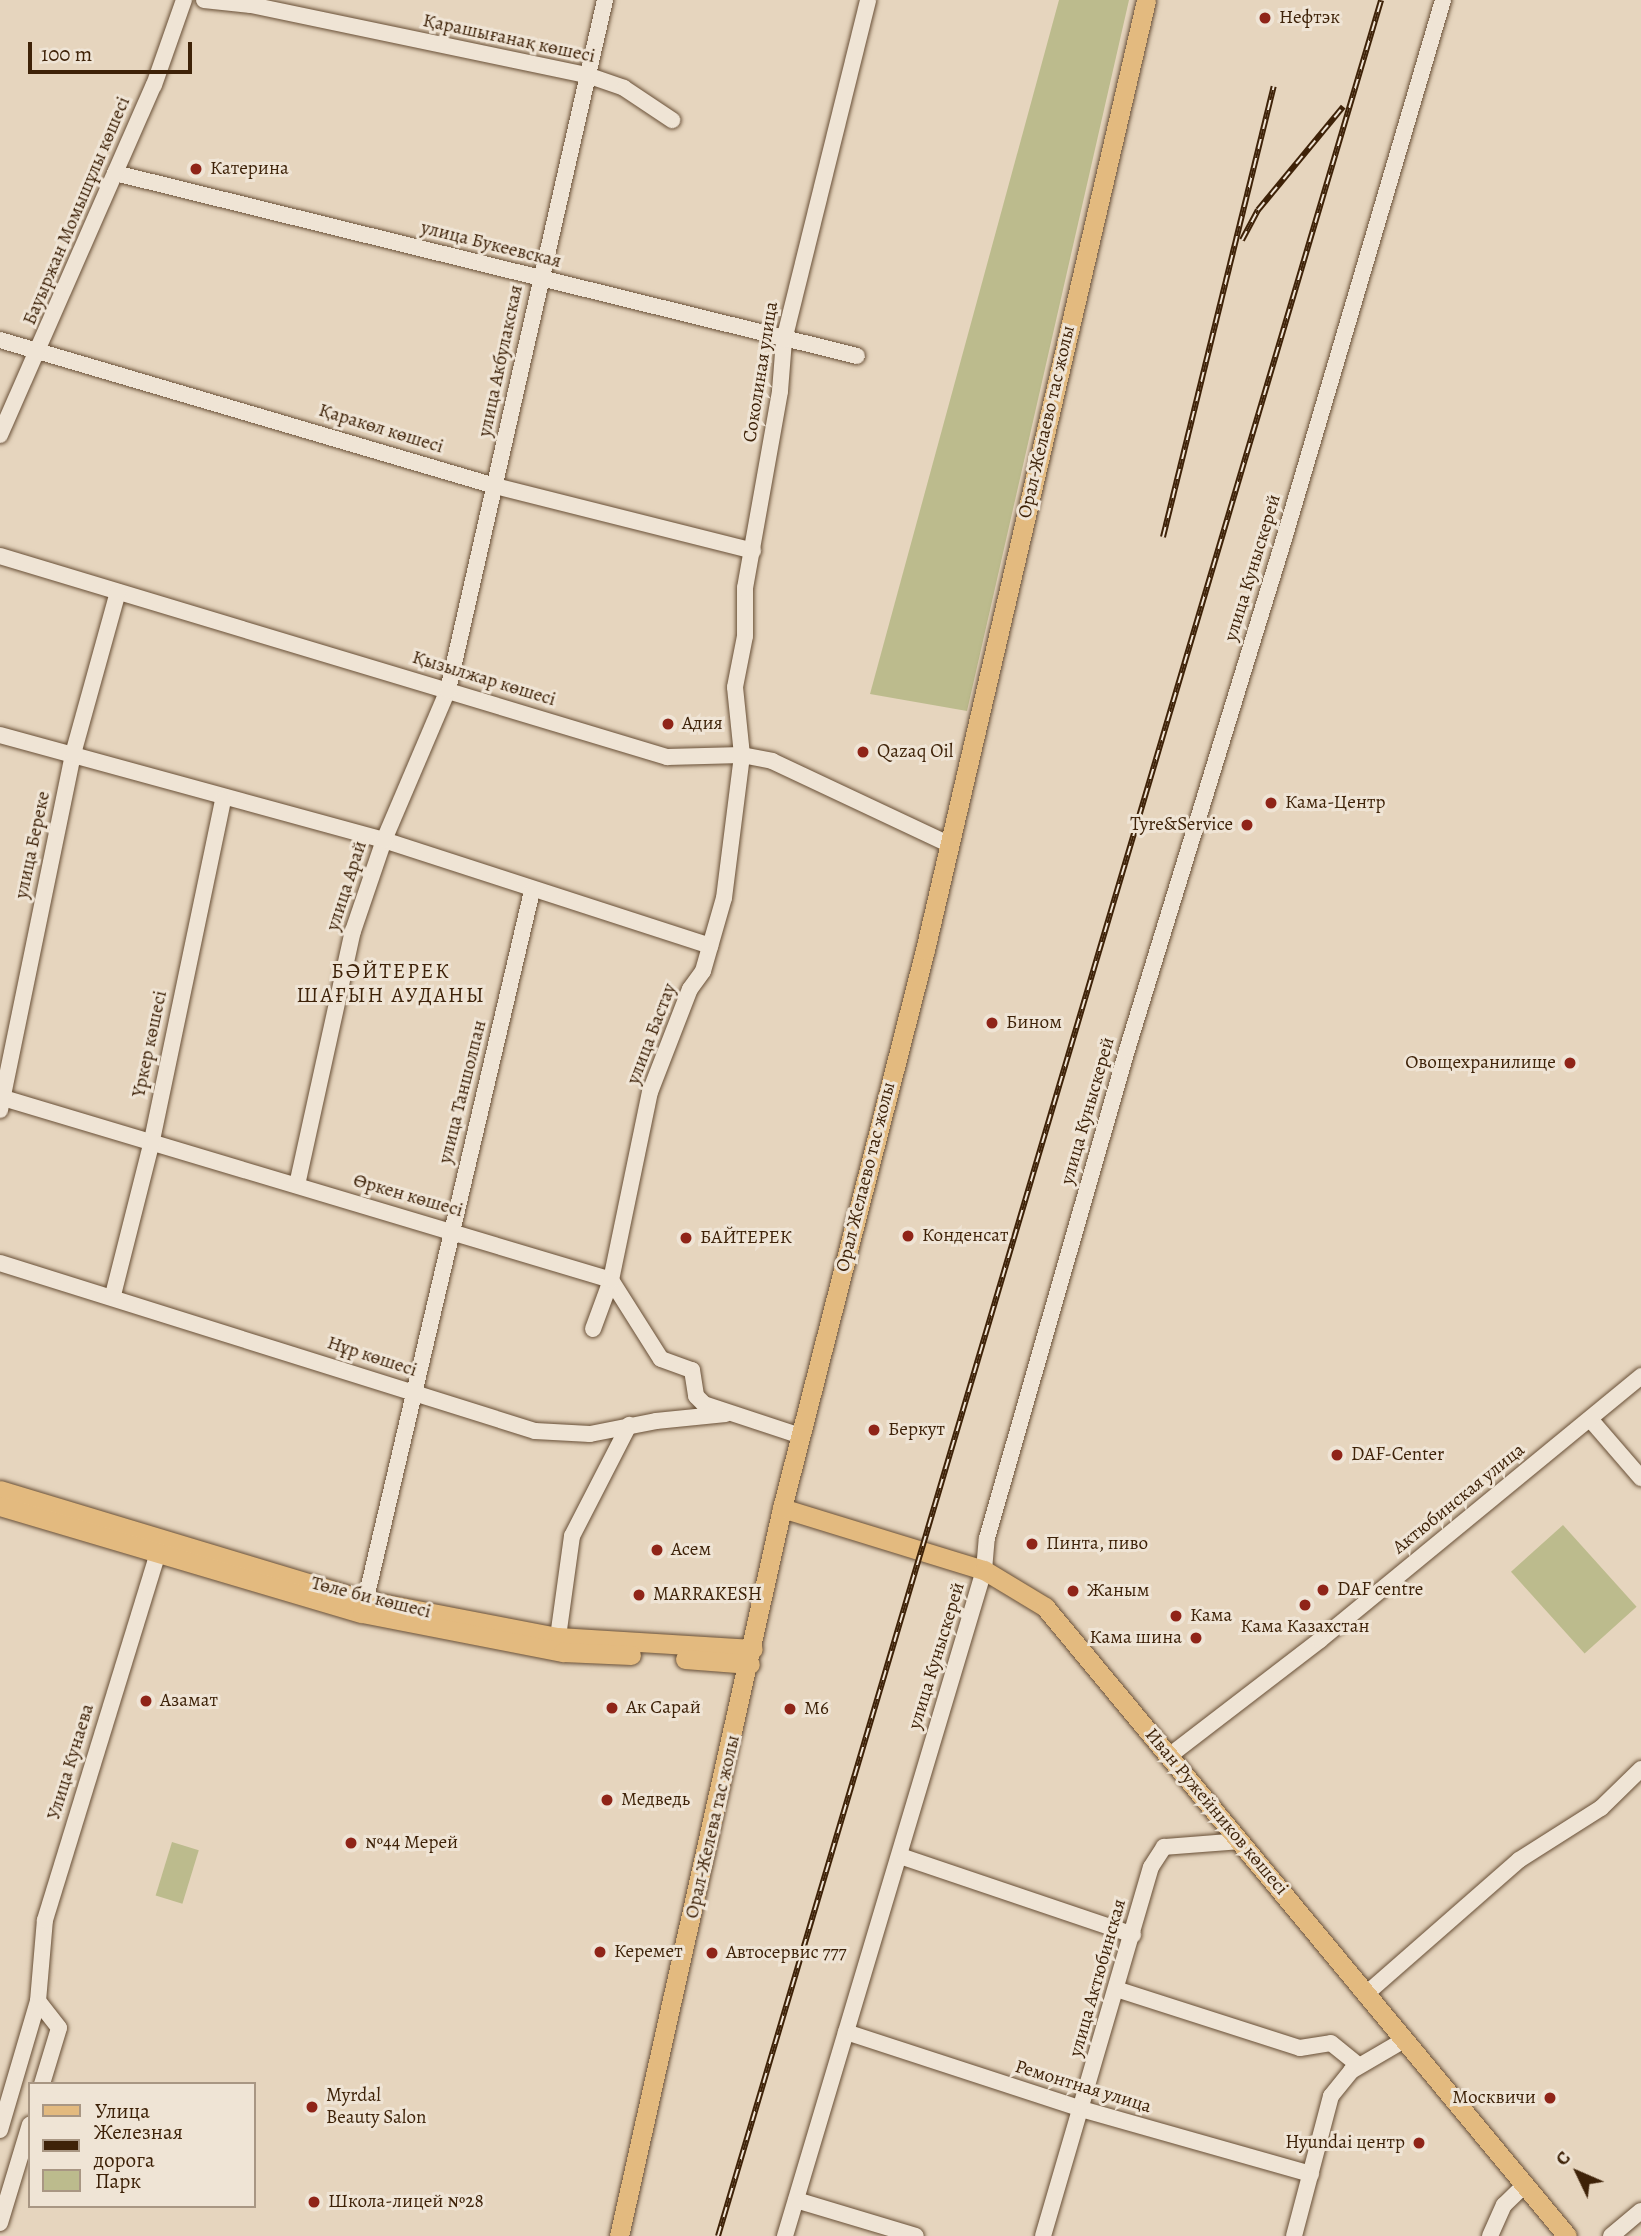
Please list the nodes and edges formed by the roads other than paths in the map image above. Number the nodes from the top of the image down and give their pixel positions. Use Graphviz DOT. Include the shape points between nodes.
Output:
graph roads {
  1 [pos="184,0"];
  2 [pos="204,0"];
  3 [pos="605,0"];
  4 [pos="868,0"];
  5 [pos="1146,0"];
  6 [pos="1443,0"];
  7 [pos="587,75"];
  8 [pos="672,120"];
  9 [pos="115,173"];
  10 [pos="540,279"];
  11 [pos="0,340"];
  12 [pos="784,340"];
  13 [pos="40,352"];
  14 [pos="857,356"];
  15 [pos="0,435"];
  16 [pos="495,486"];
  17 [pos="753,551"];
  18 [pos="0,556"];
  19 [pos="118,592"];
  20 [pos="449,690"];
  21 [pos="0,735"];
  22 [pos="73,754"];
  23 [pos="742,755"];
  24 [pos="223,799"];
  25 [pos="384,840"];
  26 [pos="948,844"];
  27 [pos="533,891"];
  28 [pos="710,946"];
  29 [pos="1,1101"];
  30 [pos="151,1145"];
  31 [pos="298,1185"];
  32 [pos="451,1229"];
  33 [pos="0,1263"];
  34 [pos="611,1280"];
  35 [pos="113,1295"];
  36 [pos="593,1329"];
  37 [pos="1641,1376"];
  38 [pos="413,1392"];
  39 [pos="739,1413"];
  40 [pos="1590,1419"];
  41 [pos="629,1425"];
  42 [pos="801,1436"];
  43 [pos="1641,1478"];
  44 [pos="0,1490"];
  45 [pos="0,1506"];
  46 [pos="782,1508"];
  47 [pos="160,1547"];
  48 [pos="984,1570"];
  49 [pos="364,1607"];
  50 [pos="558,1637"];
  51 [pos="752,1656"];
  52 [pos="1169,1756"];
  53 [pos="1641,1769"];
  54 [pos="1240,1841"];
  55 [pos="900,1856"];
  56 [pos="1133,1935"];
  57 [pos="1116,1989"];
  58 [pos="1366,1994"];
  59 [pos="38,2001"];
  60 [pos="846,2032"];
  61 [pos="1404,2040"];
  62 [pos="1359,2066"];
  63 [pos="43,2082"];
  64 [pos="1081,2109"];
  65 [pos="0,2130"];
  66 [pos="28,2131"];
  67 [pos="1311,2174"];
  68 [pos="1525,2185"];
  69 [pos="796,2200"];
  70 [pos="1641,2211"];
  71 [pos="0,2223"];
  72 [pos="620,2236"];
  73 [pos="785,2236"];
  74 [pos="916,2236"];
  75 [pos="1043,2236"];
  76 [pos="1294,2236"];
  77 [pos="1490,2236"];
  78 [pos="1567,2236"];
  79 [pos="1611,2236"];
  1 -- 9 [label="street, Бауыржан Момышұлы көшесі"];
  2 -- 7 [label="street, Қарашығанақ көшесі" via="251,5"];
  3 -- 7 [label="street, улица Акбулакская"];
  4 -- 12 [label="street, Соколиная улица"];
  5 -- 26 [label="main road, Орал-Желаево тас жолы"];
  6 -- 48 [label="street, улица Куныскерей" via="1123,1063 987,1538"];
  7 -- 8 [label="street, Қарашығанақ көшесі" via="624,88"];
  7 -- 10 [label="street, улица Акбулакская"];
  9 -- 10 [label="street, улица Букеевская"];
  9 -- 13 [label="street, Бауыржан Момышұлы көшесі"];
  10 -- 12 [label="street, улица Букеевская"];
  10 -- 16 [label="street, улица Акбулакская"];
  11 -- 13 [label="street, Қаракөл көшесі"];
  12 -- 14 [label="street, улица Букеевская"];
  12 -- 17 [label="street, Соколиная улица"];
  13 -- 15 [label="street, Бауыржан Момышұлы көшесі"];
  13 -- 16 [label="street, Қаракөл көшесі"];
  16 -- 17 [label="street, Қаракөл көшесі"];
  16 -- 20 [label="street, улица Акбулакская"];
  17 -- 23 [label="street, Соколиная улица" via="736,687"];
  18 -- 19 [label="street, Қызылжар көшесі"];
  19 -- 20 [label="street, Қызылжар көшесі"];
  19 -- 22 [label="street, улица Береке"];
  20 -- 23 [label="street, Қызылжар көшесі" via="667,757"];
  20 -- 25 [label="street, улица Арай"];
  21 -- 22 [label="street"];
  22 -- 24 [label="street"];
  22 -- 29 [label="street, улица Береке"];
  23 -- 26 [label="street, Қызылжар көшесі" via="772,761"];
  23 -- 28 [label="street, улица Бастау" via="733,846"];
  24 -- 25 [label="street"];
  24 -- 30 [label="street, Үркер көшесі"];
  25 -- 27 [label="street"];
  25 -- 31 [label="street, улица Арай" via="353,931"];
  26 -- 42 [label="main road, Орал Желаево тас жолы"];
  27 -- 28 [label="street"];
  27 -- 32 [label="street, улица Таншолпан"];
  28 -- 34 [label="street, улица Бастау" via="650,1092"];
  29 -- 30 [label="street, Өркен көшесі"];
  30 -- 31 [label="street, Өркен көшесі"];
  30 -- 35 [label="street, Үркер көшесі"];
  31 -- 32 [label="street, Өркен көшесі"];
  32 -- 34 [label="street, Өркен көшесі" via="532,1259"];
  32 -- 38 [label="street, улица Таншолпан"];
  33 -- 35 [label="street, Нұр көшесі"];
  34 -- 36 [label="street, улица Бастау"];
  34 -- 39 [label="street" via="661,1359 692,1370 696,1396 704,1404"];
  35 -- 38 [label="street, Нұр көшесі"];
  37 -- 40 [label="street, Актюбинская улица"];
  38 -- 41 [label="street, Нұр көшесі" via="535,1431 590,1434"];
  38 -- 49 [label="street, улица Таншолпан"];
  39 -- 41 [label="street, Нұр көшесі"];
  39 -- 42 [label="street"];
  40 -- 43 [label="street"];
  40 -- 52 [label="street, Актюбинская улица" via="1320,1640"];
  41 -- 50 [label="street" via="572,1536"];
  42 -- 46 [label="main road, Орал Желаево тас жолы"];
  44 -- 47 [label="main road, Төле би көшесі"];
  45 -- 47 [label="main road, Төле би көшесі"];
  46 -- 48 [label="main road, Иван Ружейников көшесі"];
  46 -- 51 [label="main road"];
  47 -- 49 [label="main road, Төле би көшесі"];
  47 -- 59 [label="street, Улица Кунаева" via="45,1920"];
  48 -- 52 [label="main road, Иван Ружейников көшесі" via="1045,1607"];
  48 -- 55 [label="street, улица Куныскерей"];
  49 -- 50 [label="main road, Төле би көшесі"];
  49 -- 51 [label="main road, Төле би көшесі" via="563,1652"];
  50 -- 51 [label="main road, Төле би көшесі"];
  51 -- 72 [label="main road, Орал-Желева тас жолы"];
  52 -- 54 [label="main road, Иван Ружейников көшесі"];
  53 -- 58 [label="street" via="1601,1808 1519,1860"];
  54 -- 56 [label="street, улица Актюбинская" via="1164,1847 1151,1867"];
  54 -- 58 [label="main road, Иван Ружейников көшесі"];
  55 -- 56 [label="street"];
  55 -- 60 [label="street, улица Куныскерей"];
  56 -- 57 [label="street, улица Актюбинская"];
  57 -- 62 [label="street" via="1300,2048 1331,2043"];
  57 -- 64 [label="street, улица Актюбинская"];
  58 -- 61 [label="main road, Иван Ружейников көшесі"];
  59 -- 63 [label="street" via="59,2028"];
  59 -- 65 [label="street, Улица Кунаева"];
  60 -- 64 [label="street, Ремонтная улица"];
  60 -- 69 [label="street, улица Куныскерей"];
  61 -- 62 [label="street"];
  61 -- 68 [label="main road, Иван Ружейников көшесі"];
  62 -- 67 [label="street" via="1331,2096"];
  64 -- 67 [label="street, Ремонтная улица"];
  64 -- 75 [label="street, улица Актюбинская"];
  66 -- 71 [label="street"];
  67 -- 76 [label="street"];
  68 -- 77 [label="street" via="1504,2205"];
  68 -- 78 [label="main road, Иван Ружейников көшесі"];
  69 -- 73 [label="street, улица Куныскерей"];
  69 -- 74 [label="street"];
  70 -- 79 [label="street"];
}
